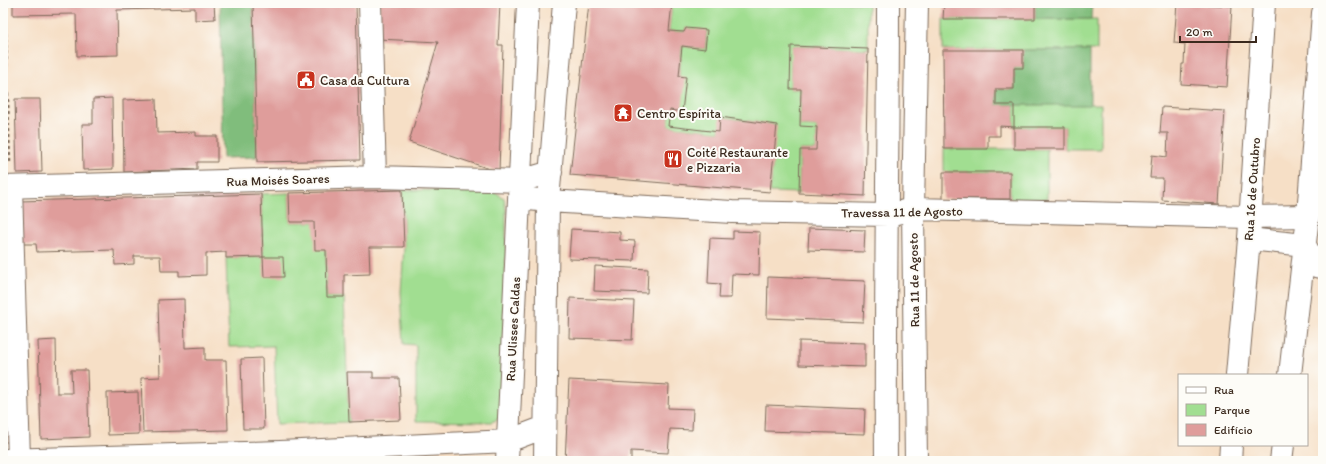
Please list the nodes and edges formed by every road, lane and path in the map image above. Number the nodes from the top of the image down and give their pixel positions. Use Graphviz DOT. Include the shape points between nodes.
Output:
graph roads {
  1 [pos="5,3"];
  2 [pos="370,3"];
  3 [pos="528,3"];
  4 [pos="564,3"];
  5 [pos="888,3"];
  6 [pos="917,3"];
  7 [pos="1264,3"];
  8 [pos="1323,13"];
  9 [pos="551,172"];
  10 [pos="375,177"];
  11 [pos="7,187"];
  12 [pos="520,190"];
  13 [pos="548,201"];
  14 [pos="913,210"];
  15 [pos="888,215"];
  16 [pos="1308,216"];
  17 [pos="1250,217"];
  18 [pos="1249,238"];
  19 [pos="1305,245"];
  20 [pos="1323,267"];
  21 [pos="1237,374"];
  22 [pos="1290,374"];
  23 [pos="545,427"];
  24 [pos="1231,446"];
  25 [pos="1283,446"];
  26 [pos="507,451"];
  27 [pos="280,456"];
  28 [pos="11,460"];
  29 [pos="545,461"];
  30 [pos="886,461"];
  31 [pos="916,461"];
  32 [pos="1230,461"];
  33 [pos="1281,461"];
  1 -- 11 [label="path"];
  2 -- 10 [label="street"];
  3 -- 12 [label="street, Rua Ulisses Caldas"];
  4 -- 9 [label="street"];
  5 -- 15 [label="street, Rua 11 de Agosto"];
  6 -- 14 [label="street, Rua 11 de Agosto"];
  7 -- 17 [label="street, Rua 16 de Outubro"];
  8 -- 16 [label="street"];
  9 -- 12 [label="street, Rua Moisés Soares"];
  9 -- 13 [label="street"];
  10 -- 11 [label="street, Rua Moisés Soares"];
  10 -- 12 [label="street, Rua Moisés Soares"];
  11 -- 28 [label="street"];
  12 -- 13 [label="street, Travessa 11 de Agosto"];
  12 -- 26 [label="street, Rua Ulisses Caldas"];
  13 -- 15 [label="street, Travessa 11 de Agosto" via="732,212"];
  13 -- 23 [label="street"];
  14 -- 15 [label="street, Travessa 11 de Agosto"];
  14 -- 17 [label="street, Travessa 11 de Agosto"];
  14 -- 31 [label="street, Rua 11 de Agosto"];
  15 -- 30 [label="street, Rua 11 de Agosto"];
  16 -- 17 [label="street, Travessa 11 de Agosto"];
  16 -- 19 [label="street"];
  17 -- 18 [label="street, Rua 16 de Outubro"];
  18 -- 19 [label="street"];
  18 -- 21 [label="street, Rua 16 de Outubro"];
  19 -- 20 [label="street" via="1316,266"];
  19 -- 22 [label="street"];
  23 -- 26 [label="street"];
  23 -- 29 [label="street"];
  24 -- 32 [label="street"];
  25 -- 33 [label="street"];
  26 -- 27 [label="street"];
  27 -- 28 [label="street"];
}
